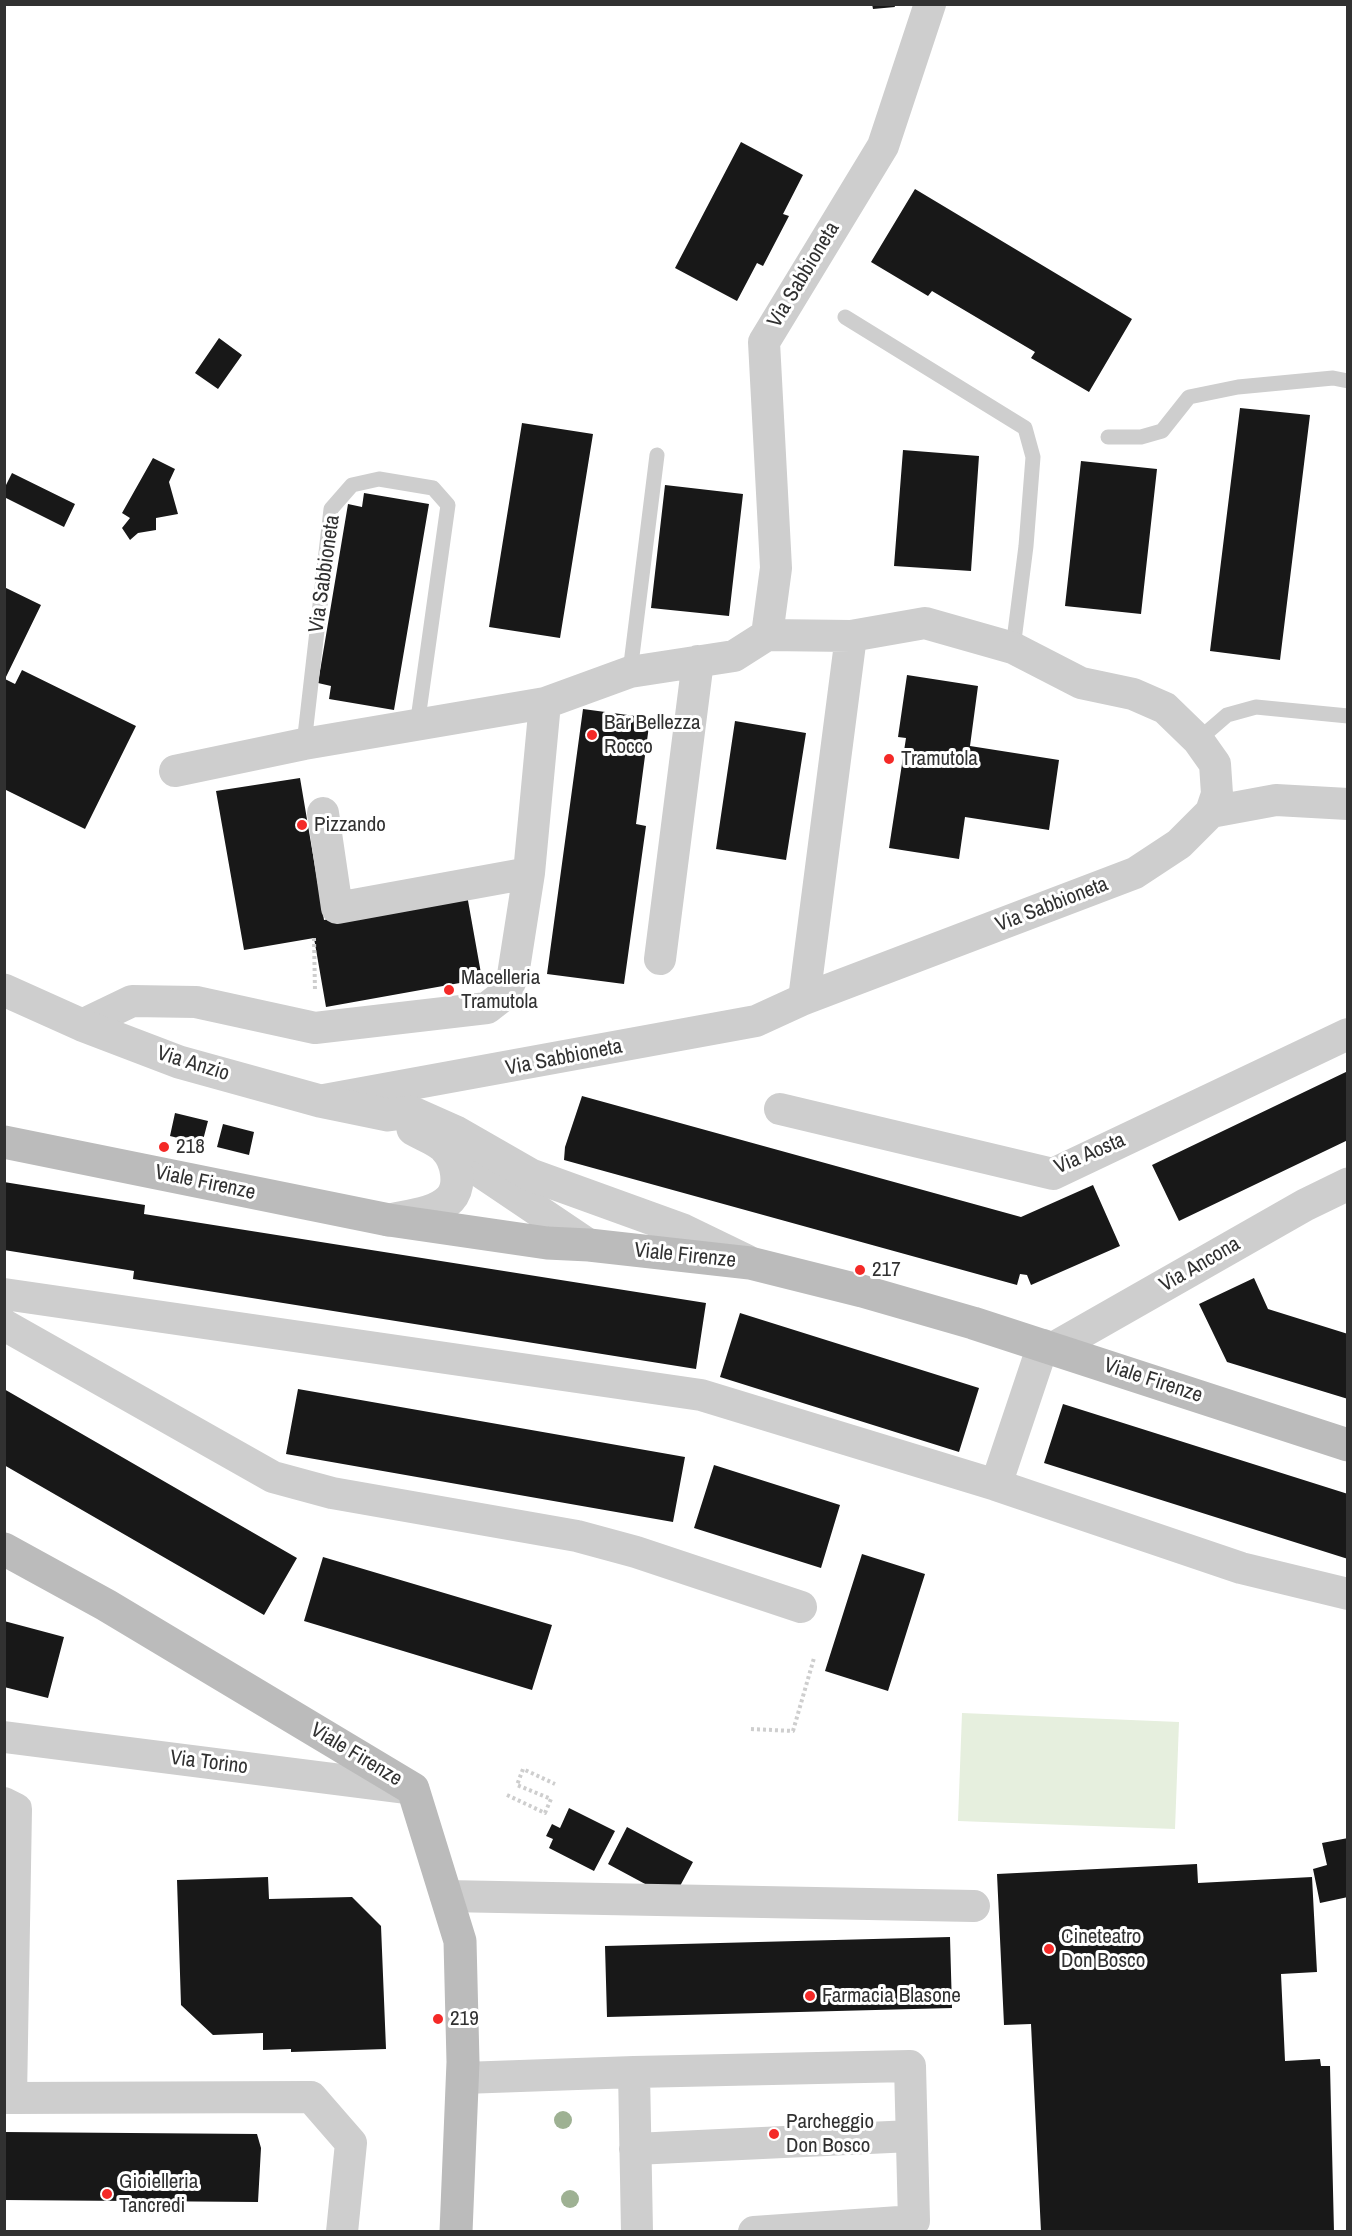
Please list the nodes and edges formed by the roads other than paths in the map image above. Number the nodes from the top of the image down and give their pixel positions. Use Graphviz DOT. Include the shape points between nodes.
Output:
graph roads {
  1 [pos="930,4"];
  2 [pos="845,317"];
  3 [pos="1347,381"];
  4 [pos="1108,437"];
  5 [pos="657,454"];
  6 [pos="767,635"];
  7 [pos="850,636"];
  8 [pos="1013,648"];
  9 [pos="698,661"];
  10 [pos="630,672"];
  11 [pos="545,703"];
  12 [pos="1347,716"];
  13 [pos="417,726"];
  14 [pos="1198,740"];
  15 [pos="304,744"];
  16 [pos="175,771"];
  17 [pos="1347,804"];
  18 [pos="1211,812"];
  19 [pos="323,813"];
  20 [pos="529,873"];
  21 [pos="660,959"];
  22 [pos="4,990"];
  23 [pos="804,999"];
  24 [pos="82,1025"];
  25 [pos="1347,1034"];
  26 [pos="320,1101"];
  27 [pos="780,1109"];
  28 [pos="388,1115"];
  29 [pos="4,1142"];
  30 [pos="445,1148"];
  31 [pos="1347,1185"];
  32 [pos="389,1220"];
  33 [pos="589,1245"];
  34 [pos="750,1263"];
  35 [pos="4,1294"];
  36 [pos="4,1324"];
  37 [pos="1048,1347"];
  38 [pos="1347,1444"];
  39 [pos="996,1485"];
  40 [pos="4,1549"];
  41 [pos="1347,1594"];
  42 [pos="801,1606"];
  43 [pos="4,1737"];
  44 [pos="413,1789"];
  45 [pos="4,1803"];
  46 [pos="446,1896"];
  47 [pos="974,1906"];
  48 [pos="634,2072"];
  49 [pos="463,2078"];
  50 [pos="8,2098"];
  51 [pos="911,2136"];
  52 [pos="635,2149"];
  53 [pos="342,2232"];
  54 [pos="456,2232"];
  55 [pos="637,2232"];
  56 [pos="754,2232"];
  1 -- 6 [label="street, Via Sabbioneta" via="883,146 764,342 776,568"];
  2 -- 8 [label="lane" via="1025,428 1033,457"];
  3 -- 4 [label="lane" via="1333,378 1238,387 1189,397 1162,430 1140,437"];
  5 -- 10 [label="lane"];
  6 -- 7 [label="street"];
  6 -- 9 [label="street" via="734,656"];
  7 -- 8 [label="street" via="925,623"];
  7 -- 23 [label="street"];
  8 -- 14 [label="street" via="1081,683 1133,694 1165,708"];
  9 -- 10 [label="street"];
  9 -- 21 [label="street"];
  10 -- 11 [label="street"];
  11 -- 13 [label="street"];
  11 -- 20 [label="street"];
  12 -- 14 [label="lane" via="1256,707 1227,715"];
  13 -- 15 [label="street"];
  13 -- 15 [label="lane, Via Sabbioneta" via="447,505 433,488 380,479 352,485 331,509"];
  14 -- 18 [label="street" via="1215,764 1217,794"];
  15 -- 16 [label="street"];
  17 -- 18 [label="street" via="1276,800"];
  18 -- 23 [label="street, Via Sabbioneta" via="1179,844 1135,873"];
  19 -- 20 [label="street" via="337,908"];
  20 -- 24 [label="street" via="513,975 505,993 487,1008 315,1028 196,1002 132,1001"];
  22 -- 24 [label="street, Via Anzio"];
  23 -- 26 [label="street, Via Sabbioneta" via="756,1021"];
  24 -- 26 [label="street, Via Anzio" via="178,1062"];
  25 -- 27 [label="street, Via Aosta" via="1053,1174"];
  26 -- 28 [label="street, Via Anzio"];
  28 -- 30 [label="street"];
  28 -- 34 [label="street" via="411,1112 456,1132 531,1175 683,1230"];
  29 -- 32 [label="main road, Viale Firenze"];
  30 -- 32 [label="street" via="454,1163 458,1182 450,1199 432,1210"];
  30 -- 33 [label="street"];
  31 -- 37 [label="street, Via Ancona"];
  32 -- 33 [label="main road, Viale Firenze" via="547,1244"];
  33 -- 34 [label="main road, Viale Firenze"];
  34 -- 37 [label="main road, Viale Firenze" via="862,1291"];
  35 -- 39 [label="street" via="701,1395"];
  36 -- 42 [label="street" via="273,1476 332,1493 636,1551"];
  37 -- 38 [label="main road, Viale Firenze"];
  37 -- 39 [label="street"];
  39 -- 41 [label="street" via="1241,1568"];
  40 -- 44 [label="main road, Viale Firenze" via="106,1605"];
  43 -- 44 [label="street, Via Torino"];
  44 -- 46 [label="main road, Viale Firenze"];
  45 -- 50 [label="street" via="16,1809"];
  46 -- 47 [label="street"];
  46 -- 49 [label="main road, Viale Firenze" via="460,1941"];
  48 -- 49 [label="street"];
  48 -- 51 [label="street" via="909,2066"];
  48 -- 52 [label="street"];
  49 -- 54 [label="main road, Viale Firenze"];
  50 -- 53 [label="street" via="311,2097 351,2143"];
  51 -- 52 [label="street"];
  51 -- 56 [label="street" via="914,2221"];
  52 -- 55 [label="street"];
}
